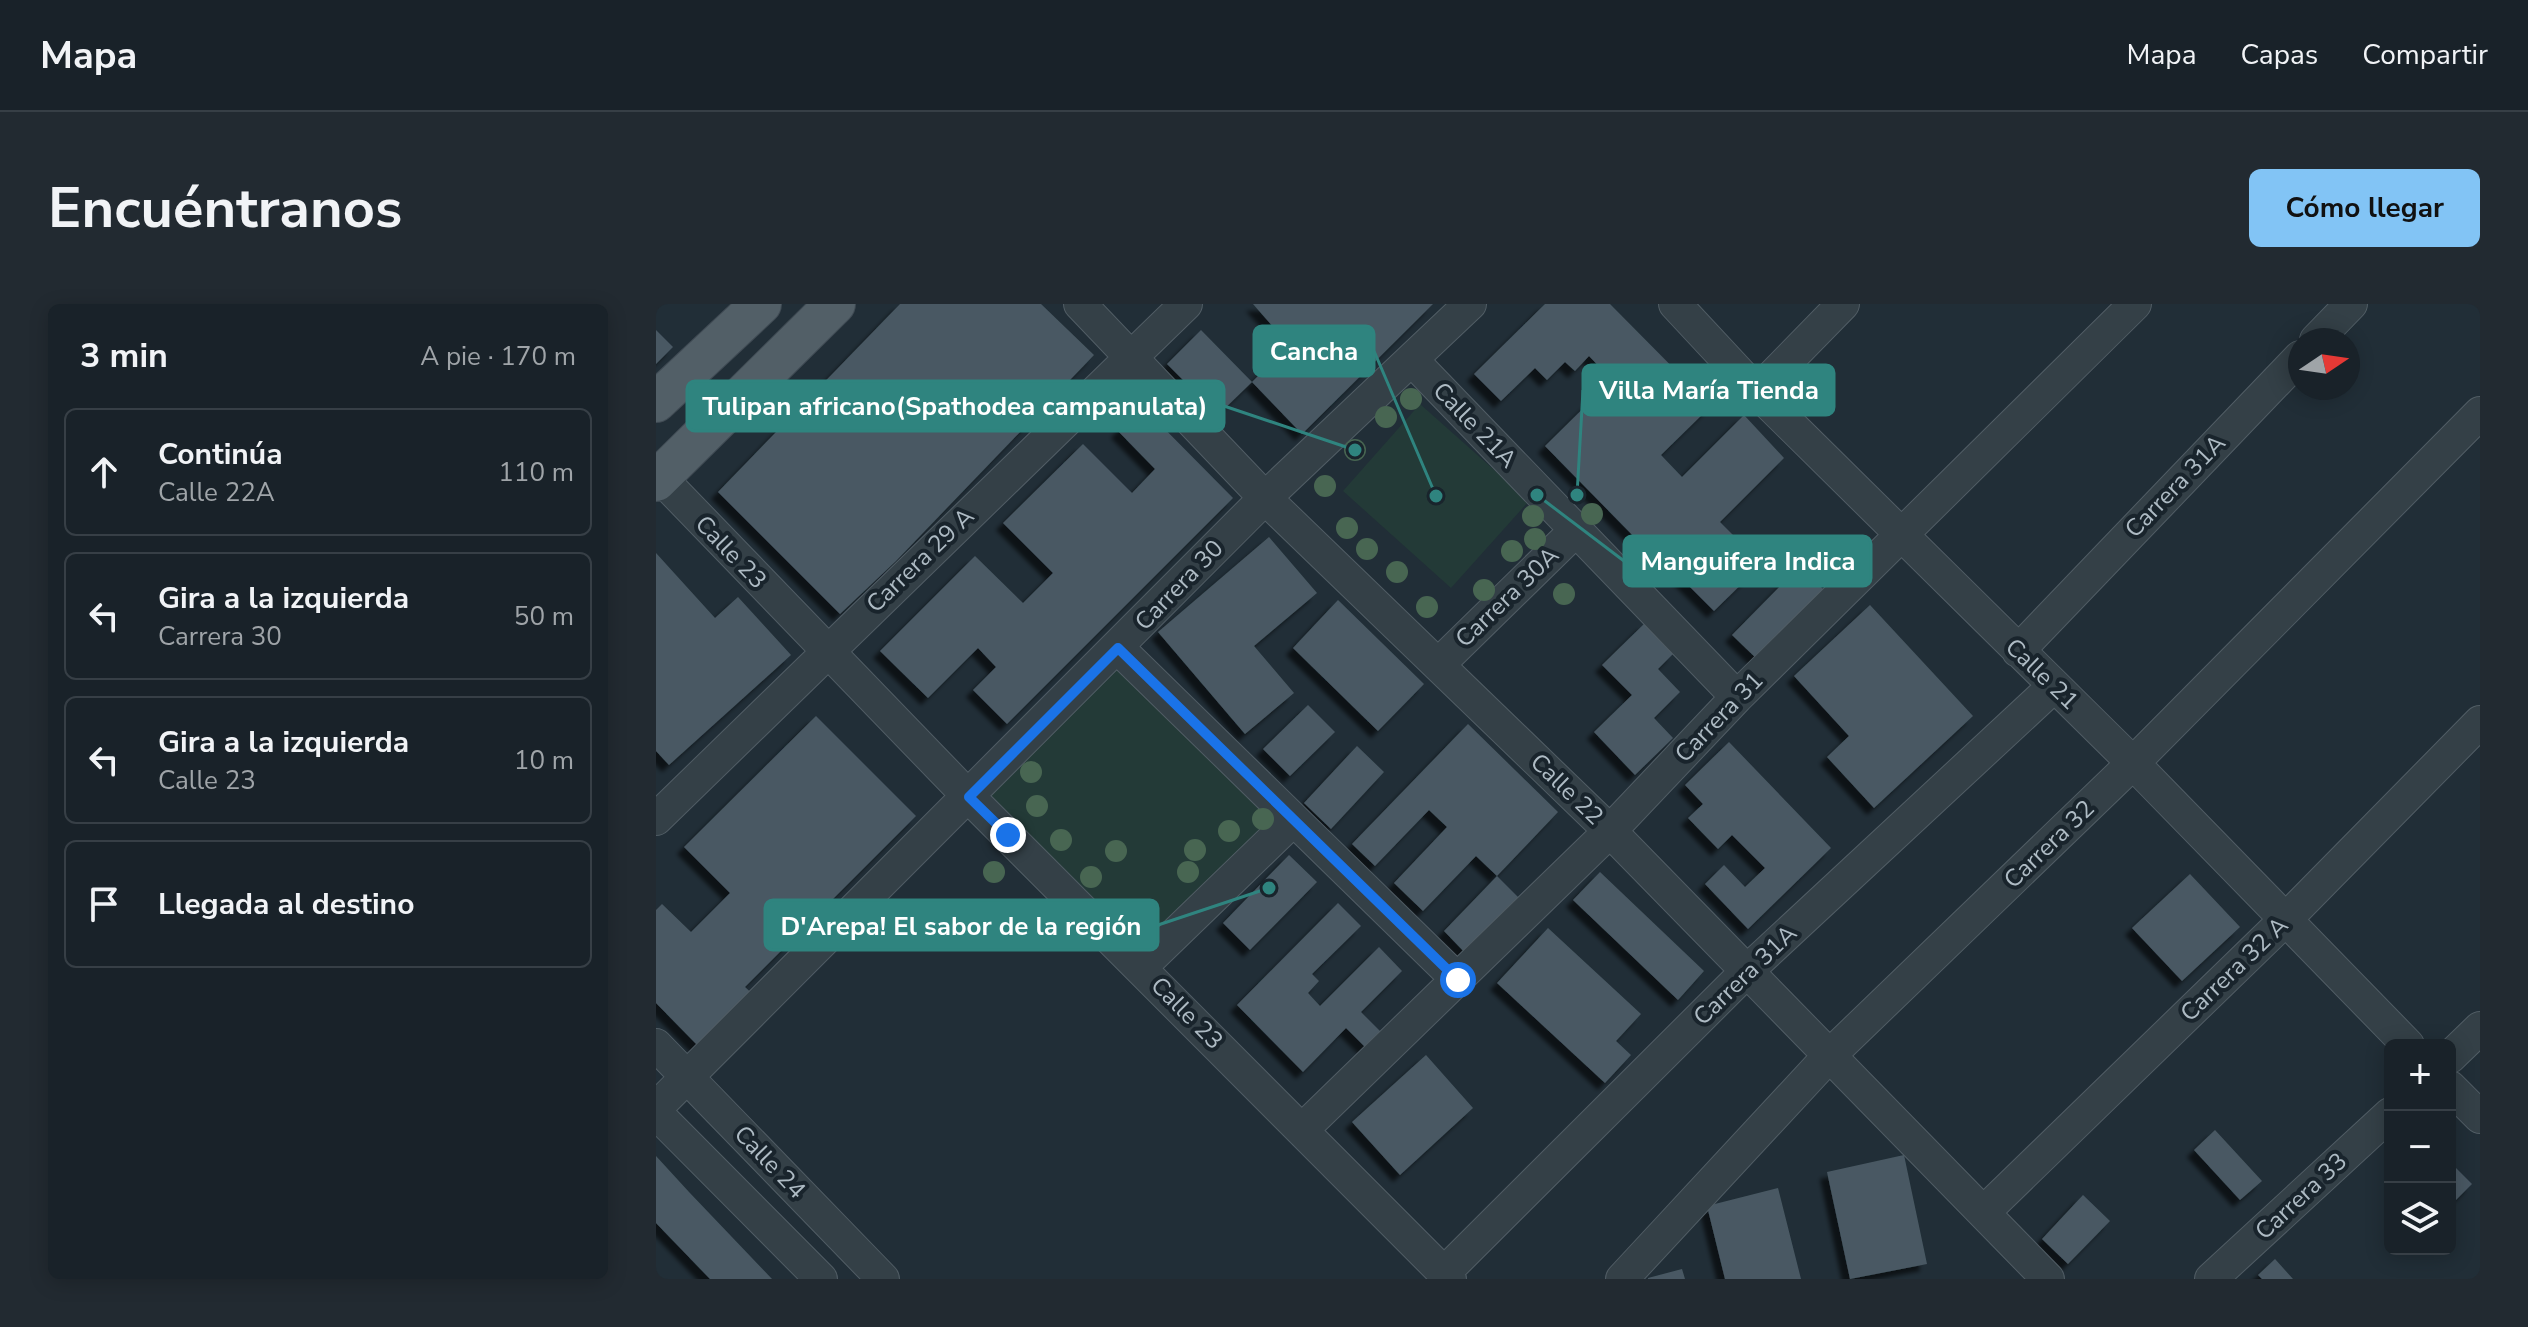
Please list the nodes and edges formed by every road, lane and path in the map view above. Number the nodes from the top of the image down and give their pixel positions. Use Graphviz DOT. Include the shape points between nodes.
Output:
graph roads {
  1 [pos="761,304"];
  2 [pos="835,304"];
  3 [pos="1080,304"];
  4 [pos="1186,304"];
  5 [pos="1470,304"];
  6 [pos="1675,304"];
  7 [pos="1843,304"];
  8 [pos="2135,304"];
  9 [pos="2351,304"];
  10 [pos="2328,328"];
  11 [pos="1131,358"];
  12 [pos="1412,360"];
  13 [pos="2288,370"];
  14 [pos="1757,392"];
  15 [pos="656,402"];
  16 [pos="2480,413"];
  17 [pos="657,477"];
  18 [pos="1265,498"];
  19 [pos="1576,530"];
  20 [pos="1902,535"];
  21 [pos="1118,648"];
  22 [pos="825,651"];
  23 [pos="2018,651"];
  24 [pos="1438,665"];
  25 [pos="2054,686"];
  26 [pos="1737,697"];
  27 [pos="2480,722"];
  28 [pos="2133,763"];
  29 [pos="969,797"];
  30 [pos="656,819"];
  31 [pos="1293,820"];
  32 [pos="1610,831"];
  33 [pos="2285,920"];
  34 [pos="1141,967"];
  35 [pos="1746,972"];
  36 [pos="1458,980"];
  37 [pos="2480,1028"];
  38 [pos="2402,1039"];
  39 [pos="656,1045"];
  40 [pos="2456,1051"];
  41 [pos="1829,1056"];
  42 [pos="686,1076"];
  43 [pos="2456,1093"];
  44 [pos="656,1110"];
  45 [pos="2480,1117"];
  46 [pos="2384,1120"];
  47 [pos="1303,1129"];
  48 [pos="1984,1212"];
  49 [pos="1447,1276"];
  50 [pos="821,1279"];
  51 [pos="883,1279"];
  52 [pos="1622,1279"];
  53 [pos="2048,1279"];
  54 [pos="2211,1279"];
  1 -- 15 [label="main road"];
  2 -- 17 [label="main road"];
  3 -- 11 [label="street, Calle 22"];
  4 -- 11 [label="street, Carrera 29 A"];
  5 -- 12 [label="street, Carrera 30"];
  6 -- 14 [label="street, Calle 21"];
  7 -- 14 [label="street"];
  8 -- 20 [label="street, Carrera 31"];
  9 -- 10 [label="street"];
  11 -- 18 [label="street, Calle 22"];
  11 -- 22 [label="street, Carrera 29 A"];
  12 -- 18 [label="street, Carrera 30"];
  12 -- 19 [label="street, Calle 21A"];
  13 -- 23 [label="street, Carrera 31A"];
  14 -- 20 [label="street, Calle 21"];
  16 -- 28 [label="street, Carrera 32"];
  17 -- 22 [label="street, Calle 23"];
  18 -- 21 [label="street, Carrera 30"];
  18 -- 24 [label="street, Calle 22"];
  19 -- 24 [label="street, Carrera 30A"];
  19 -- 26 [label="street, Calle 21A"];
  20 -- 23 [label="street, Calle 21"];
  20 -- 26 [label="street, Carrera 31"];
  21 -- 29 [label="street, Carrera 30"];
  21 -- 31 [label="street"];
  22 -- 29 [label="street, Calle 23"];
  22 -- 30 [label="street, Carrera 29 A"];
  23 -- 25 [label="street, Calle 21"];
  24 -- 32 [label="street, Calle 22"];
  25 -- 28 [label="street, Calle 21"];
  25 -- 35 [label="street, Carrera 31A"];
  26 -- 32 [label="street, Carrera 31"];
  27 -- 33 [label="street, Carrera 32 A"];
  28 -- 33 [label="street, Calle 21"];
  28 -- 41 [label="street, Carrera 32"];
  29 -- 34 [label="street, Calle 23"];
  29 -- 42 [label="street, Carrera 30"];
  31 -- 34 [label="street"];
  31 -- 36 [label="street"];
  32 -- 35 [label="street, Calle 22"];
  32 -- 36 [label="street, Carrera 31"];
  33 -- 38 [label="street, Calle 21"];
  33 -- 48 [label="street, Carrera 32 A"];
  34 -- 47 [label="street, Calle 23"];
  35 -- 41 [label="street, Calle 22"];
  35 -- 49 [label="street, Carrera 31A"];
  36 -- 47 [label="street, Carrera 31"];
  37 -- 40 [label="street"];
  39 -- 42 [label="street, Calle 24"];
  41 -- 48 [label="street, Calle 22"];
  41 -- 52 [label="street, Carrera 32"];
  42 -- 44 [label="street, Carrera 30"];
  42 -- 51 [label="street, Calle 24"];
  43 -- 45 [label="street"];
  44 -- 50 [label="street, Calle 24"];
  46 -- 54 [label="street, Carrera 33"];
  47 -- 49 [label="street, Calle 23"];
  48 -- 53 [label="street, Calle 22"];
}
